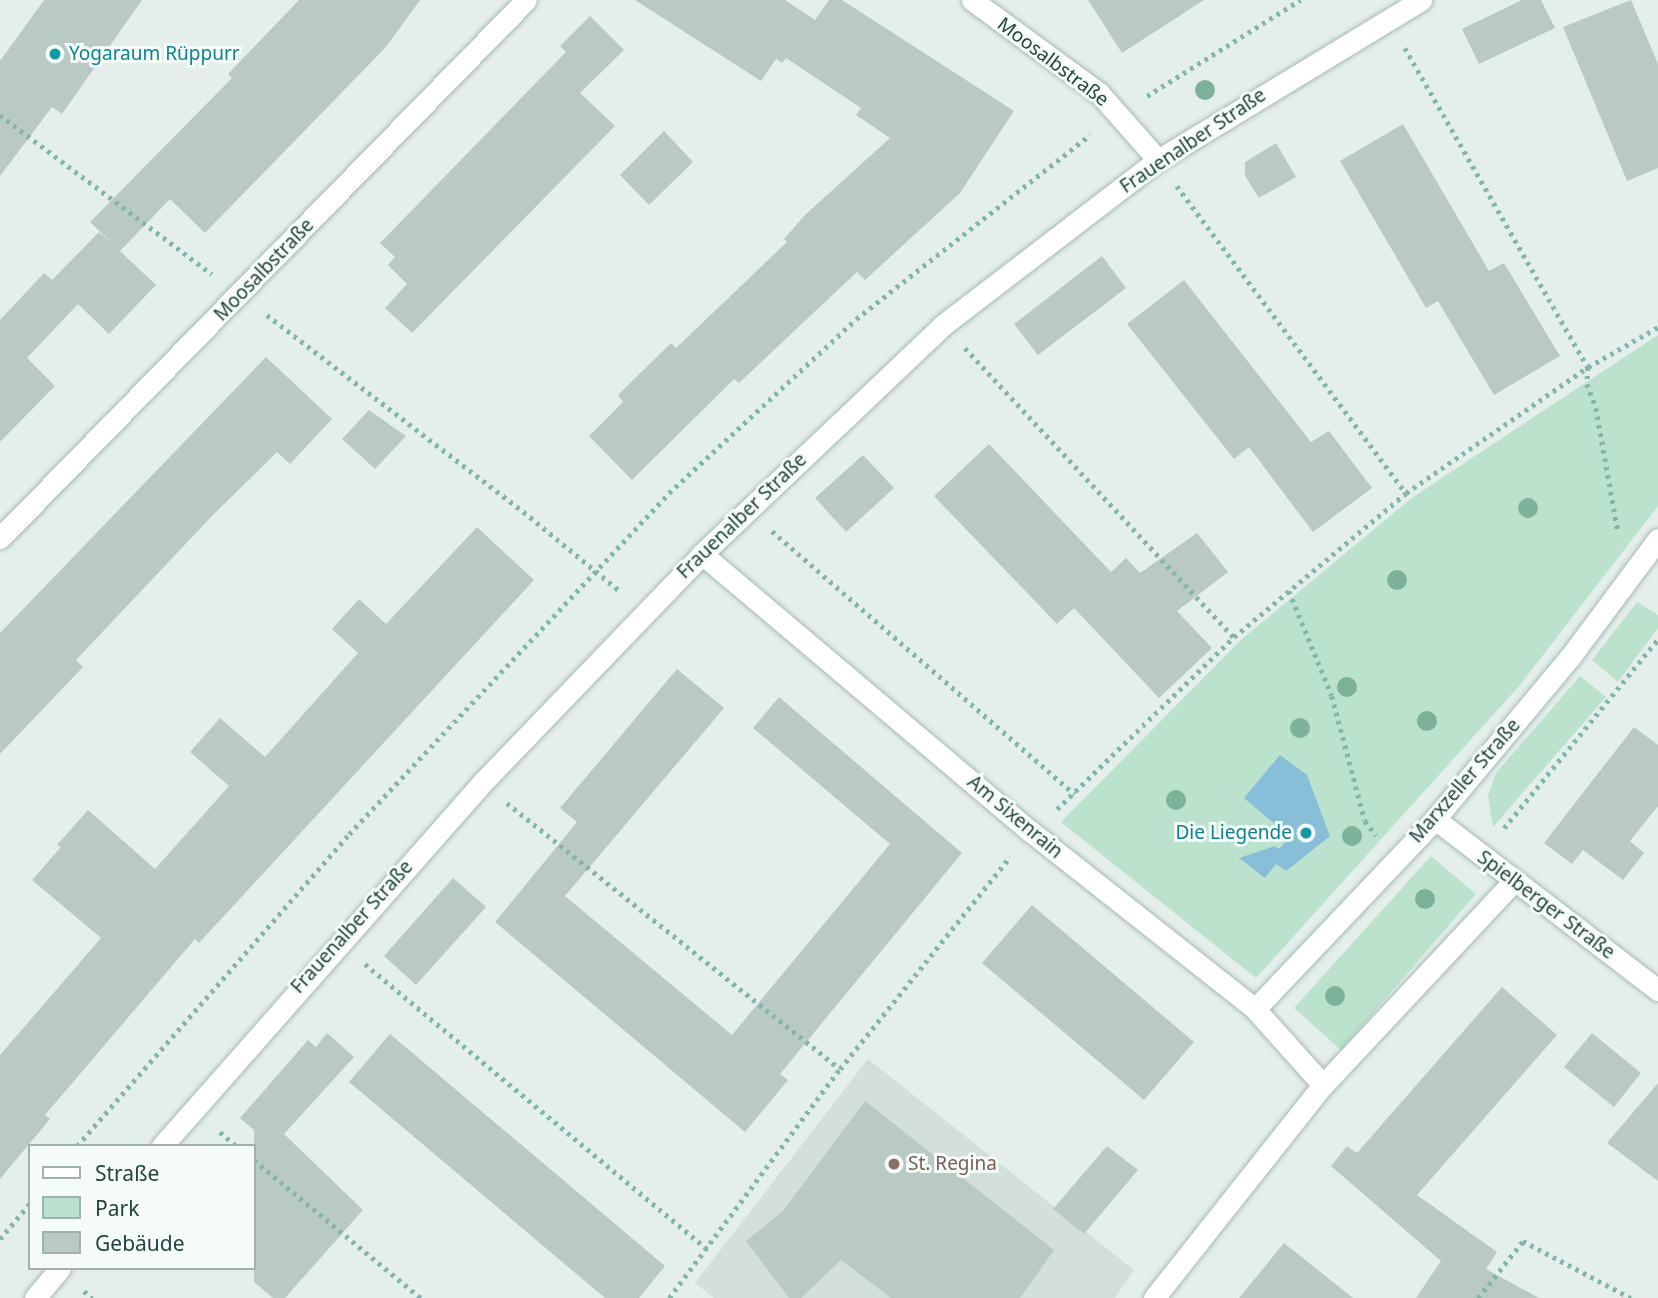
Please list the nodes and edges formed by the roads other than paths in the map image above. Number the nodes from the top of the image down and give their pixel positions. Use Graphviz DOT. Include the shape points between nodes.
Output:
graph roads {
  1 [pos="526,0"];
  2 [pos="972,0"];
  3 [pos="1421,0"];
  4 [pos="1385,9"];
  5 [pos="1158,160"];
  6 [pos="0,538"];
  7 [pos="1658,539"];
  8 [pos="702,554"];
  9 [pos="1435,819"];
  10 [pos="1513,882"];
  11 [pos="1658,990"];
  12 [pos="1255,1009"];
  13 [pos="1323,1085"];
  14 [pos="164,1144"];
  15 [pos="58,1270"];
  16 [pos="35,1298"];
  17 [pos="1154,1298"];
  1 -- 6 [label="street, Moosalbstraße"];
  2 -- 5 [label="street, Moosalbstraße" via="1099,93"];
  3 -- 4 [label="street, Frauenalber Straße"];
  4 -- 5 [label="street, Frauenalber Straße"];
  5 -- 8 [label="street, Frauenalber Straße" via="943,325"];
  7 -- 9 [label="street, Marxzeller Straße"];
  8 -- 12 [label="street, Am Sixenrain" via="1030,831"];
  8 -- 14 [label="street, Frauenalber Straße" via="482,783"];
  9 -- 10 [label="street, Spielberger Straße"];
  9 -- 12 [label="street, Marxzeller Straße"];
  10 -- 11 [label="street, Spielberger Straße"];
  10 -- 13 [label="street"];
  12 -- 13 [label="street, Am Sixenrain"];
  13 -- 17 [label="street"];
  15 -- 16 [label="street"];
}
